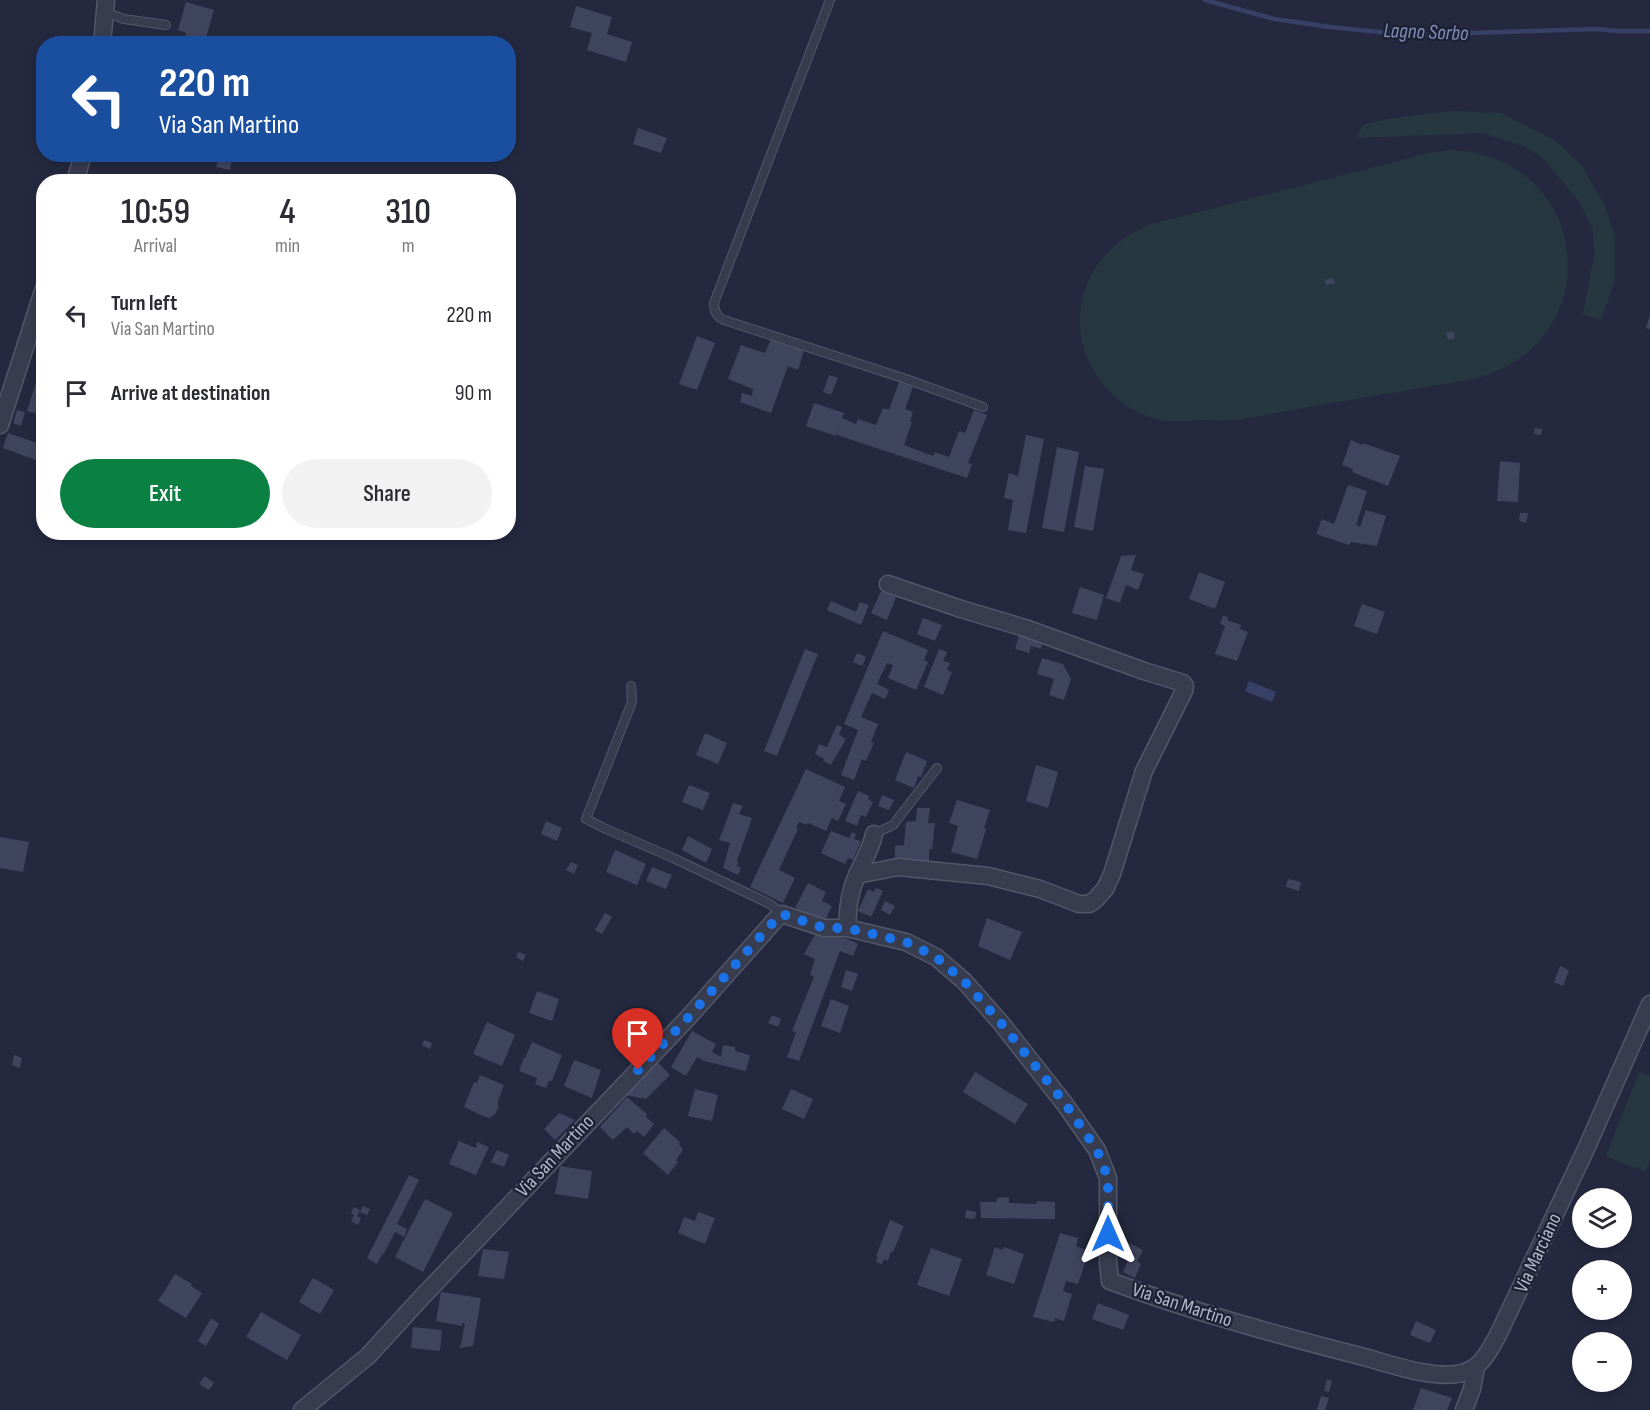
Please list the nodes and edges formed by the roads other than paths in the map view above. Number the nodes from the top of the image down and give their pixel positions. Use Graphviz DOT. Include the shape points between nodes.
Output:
graph roads {
  1 [pos="830,0"];
  2 [pos="105,6"];
  3 [pos="166,25"];
  4 [pos="103,36"];
  5 [pos="36,313"];
  6 [pos="983,407"];
  7 [pos="0,425"];
  8 [pos="888,584"];
  9 [pos="631,686"];
  10 [pos="938,768"];
  11 [pos="874,834"];
  12 [pos="857,875"];
  13 [pos="782,914"];
  14 [pos="847,928"];
  15 [pos="1650,1004"];
  16 [pos="1476,1367"];
  17 [pos="302,1410"];
  18 [pos="1464,1410"];
  1 -- 6 [label="lane" via="714,303 715,312 724,320"];
  2 -- 3 [label="lane" via="124,19"];
  2 -- 4 [label="street"];
  5 -- 7 [label="street"];
  8 -- 12 [label="street" via="1185,686 1144,771 1112,874 1105,889 1089,904 988,876 898,867"];
  9 -- 13 [label="lane" via="632,702 586,819 770,904"];
  10 -- 11 [label="lane" via="893,825"];
  11 -- 12 [label="street" via="872,847"];
  12 -- 14 [label="street" via="849,898"];
  13 -- 14 [label="street, Via San Martino" via="824,928"];
  13 -- 17 [label="street, Via San Martino" via="368,1356"];
  14 -- 16 [label="street, Via San Martino" via="906,942 936,957 964,981 1064,1102 1097,1150 1108,1178 1110,1281 1200,1312 1421,1372 1450,1376"];
  15 -- 16 [label="street, Via Marciano" via="1498,1335"];
  16 -- 18 [label="street"];
}
